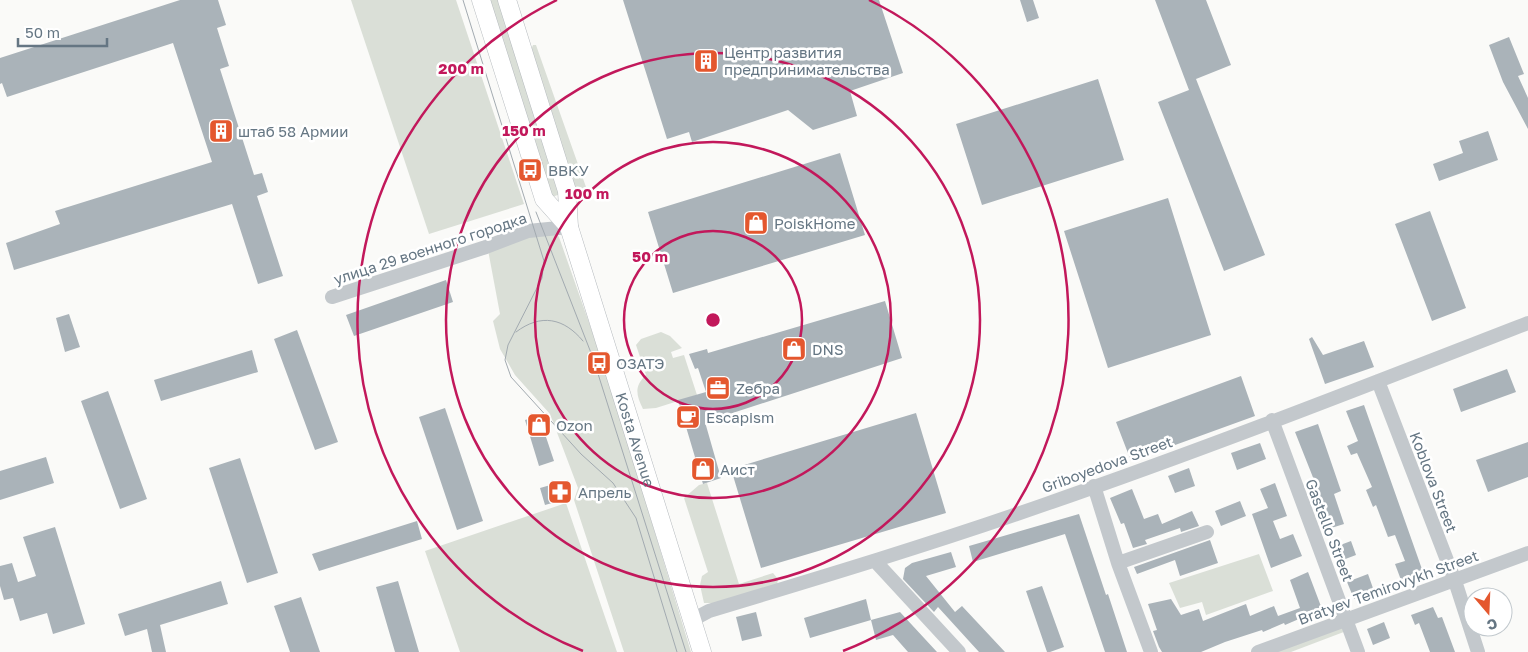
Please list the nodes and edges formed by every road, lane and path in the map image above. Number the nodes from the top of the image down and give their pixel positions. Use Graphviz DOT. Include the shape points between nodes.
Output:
graph roads {
  1 [pos="481,0"];
  2 [pos="507,0"];
  3 [pos="569,227"];
  4 [pos="332,297"];
  5 [pos="1528,323"];
  6 [pos="1378,381"];
  7 [pos="1272,420"];
  8 [pos="1094,486"];
  9 [pos="1207,532"];
  10 [pos="1528,553"];
  11 [pos="875,560"];
  12 [pos="1118,563"];
  13 [pos="1455,581"];
  14 [pos="1346,619"];
  15 [pos="692,620"];
  16 [pos="702,652"];
  17 [pos="959,652"];
  18 [pos="1151,652"];
  19 [pos="1258,652"];
  20 [pos="1358,652"];
  21 [pos="1478,652"];
  1 -- 3 [label="main road, Kosta Avenue" via="544,199"];
  2 -- 3 [label="main road, Kosta Avenue" via="567,191"];
  3 -- 4 [label="street, улица 29 военного городка" via="528,231"];
  3 -- 15 [label="main road, Kosta Avenue"];
  5 -- 6 [label="street, Griboyedova Street"];
  6 -- 7 [label="street, Griboyedova Street"];
  6 -- 13 [label="street, Koblova Street"];
  7 -- 8 [label="street, Griboyedova Street"];
  7 -- 14 [label="street, Gastello Street"];
  8 -- 11 [label="street, Griboyedova Street"];
  8 -- 12 [label="street"];
  9 -- 12 [label="street"];
  10 -- 13 [label="street, Bratyev Temirovykh Street"];
  11 -- 15 [label="street, Griboyedova Street" via="709,611"];
  11 -- 17 [label="street"];
  12 -- 18 [label="street"];
  13 -- 14 [label="street, Bratyev Temirovykh Street"];
  13 -- 21 [label="street, Koblova Street"];
  14 -- 19 [label="street, Bratyev Temirovykh Street"];
  14 -- 20 [label="street, Gastello Street"];
  15 -- 16 [label="main road, Kosta Avenue"];
}
